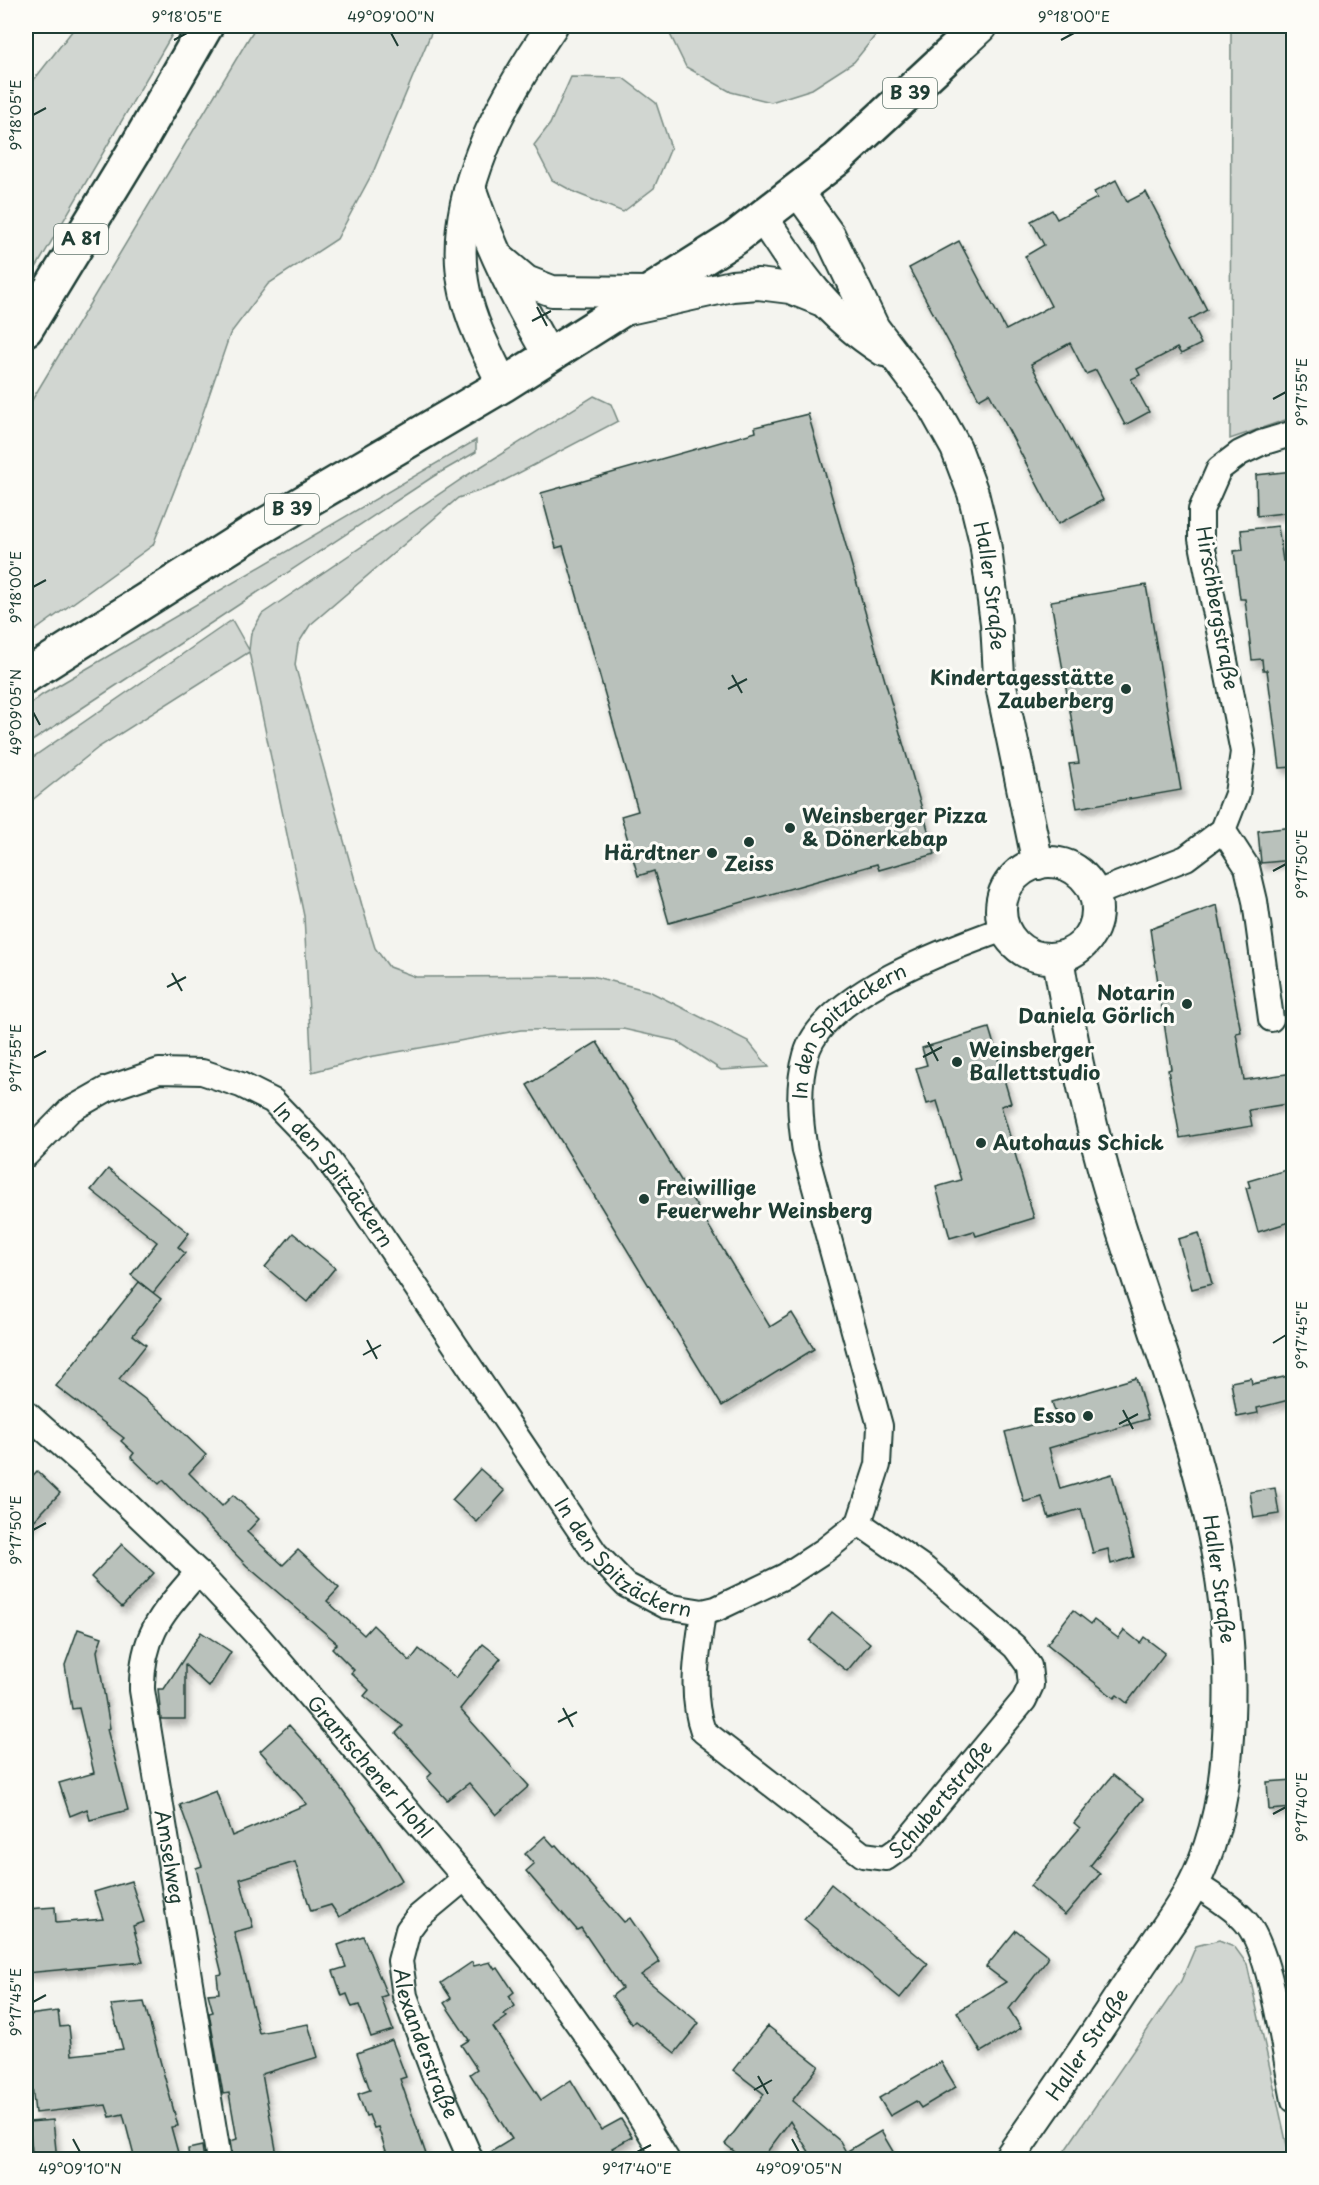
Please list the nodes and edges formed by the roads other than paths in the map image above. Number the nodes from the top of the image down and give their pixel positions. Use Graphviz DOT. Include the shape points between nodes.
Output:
graph roads {
  1 [pos="206,26"];
  2 [pos="552,26"];
  3 [pos="980,26"];
  4 [pos="471,190"];
  5 [pos="797,190"];
  6 [pos="763,218"];
  7 [pos="495,256"];
  8 [pos="650,292"];
  9 [pos="820,300"];
  10 [pos="621,310"];
  11 [pos="26,329"];
  12 [pos="549,356"];
  13 [pos="899,361"];
  14 [pos="503,386"];
  15 [pos="1293,433"];
  16 [pos="26,676"];
  17 [pos="1223,831"];
  18 [pos="1038,864"];
  19 [pos="1094,894"];
  20 [pos="1004,929"];
  21 [pos="1058,958"];
  22 [pos="1271,1019"];
  23 [pos="26,1155"];
  24 [pos="26,1413"];
  25 [pos="859,1523"];
  26 [pos="198,1572"];
  27 [pos="703,1612"];
  28 [pos="465,1878"];
  29 [pos="1194,1883"];
  30 [pos="1293,2100"];
  31 [pos="219,2160"];
  32 [pos="471,2160"];
  33 [pos="667,2160"];
  34 [pos="1008,2160"];
  1 -- 11 [label="main road, A 81"];
  2 -- 4 [label="street" via="517,77 483,146"];
  3 -- 5 [label="main road, B 39" via="861,137"];
  4 -- 7 [label="street"];
  4 -- 14 [label="street" via="462,222 465,293"];
  5 -- 6 [label="main road, B 39"];
  5 -- 13 [label="street, Haller Straße" via="830,236 874,328"];
  6 -- 8 [label="main road, B 39"];
  6 -- 9 [label="street, Haller Straße"];
  7 -- 8 [label="street" via="526,281 552,291"];
  7 -- 12 [label="street"];
  8 -- 10 [label="main road, B 39"];
  9 -- 10 [label="street, Haller Straße" via="790,288 758,284"];
  9 -- 13 [label="street, Haller Straße" via="868,341"];
  10 -- 12 [label="main road, B 39"];
  12 -- 14 [label="main road, B 39"];
  13 -- 18 [label="street, Haller Straße" via="931,404 956,448 973,493 996,624 999,676"];
  14 -- 16 [label="main road, B 39" via="240,540"];
  15 -- 17 [label="street, Hirschbergstraße" via="1240,453 1219,469 1201,510 1201,539 1243,752 1237,794"];
  17 -- 19 [label="street" via="1186,858"];
  17 -- 22 [label="street" via="1247,867"];
  18 -- 19 [label="street" via="1057,862 1069,866 1088,882"];
  18 -- 20 [label="street" via="1017,874 1007,885 1001,907"];
  19 -- 21 [label="street" via="1096,921 1091,934 1077,949"];
  20 -- 21 [label="street" via="1021,949 1045,958"];
  20 -- 25 [label="street, In den Spitzäckern" via="938,954 873,987 838,1010 806,1054 799,1113 805,1150 880,1426 878,1465"];
  21 -- 29 [label="street, Haller Straße" via="1066,1009 1106,1179 1198,1460 1217,1545 1229,1637 1228,1757 1220,1805"];
  23 -- 27 [label="street, In den Spitzäckern" via="69,1110 107,1089 159,1071 202,1072 273,1101 322,1152 355,1196 595,1553 626,1585 666,1606"];
  24 -- 26 [label="street, Grantschener Hohl"];
  25 -- 27 [label="street, In den Spitzäckern" via="785,1576"];
  25 -- 27 [label="street, Schubertstraße" via="925,1569 1015,1647 1029,1666 1031,1685 1024,1700 910,1838 886,1858 863,1855 703,1731 695,1711"];
  26 -- 28 [label="street, Grantschener Hohl"];
  26 -- 31 [label="street, Amselweg" via="154,1626 145,1649 142,1690"];
  28 -- 32 [label="street, Alexanderstraße" via="417,1918 408,1930 400,1961 405,1996"];
  28 -- 33 [label="street, Grantschener Hohl" via="540,1969 616,2077"];
  29 -- 30 [label="street" via="1235,1912 1255,1935 1268,1973"];
  29 -- 34 [label="street, Haller Straße" via="1179,1911"];
}
